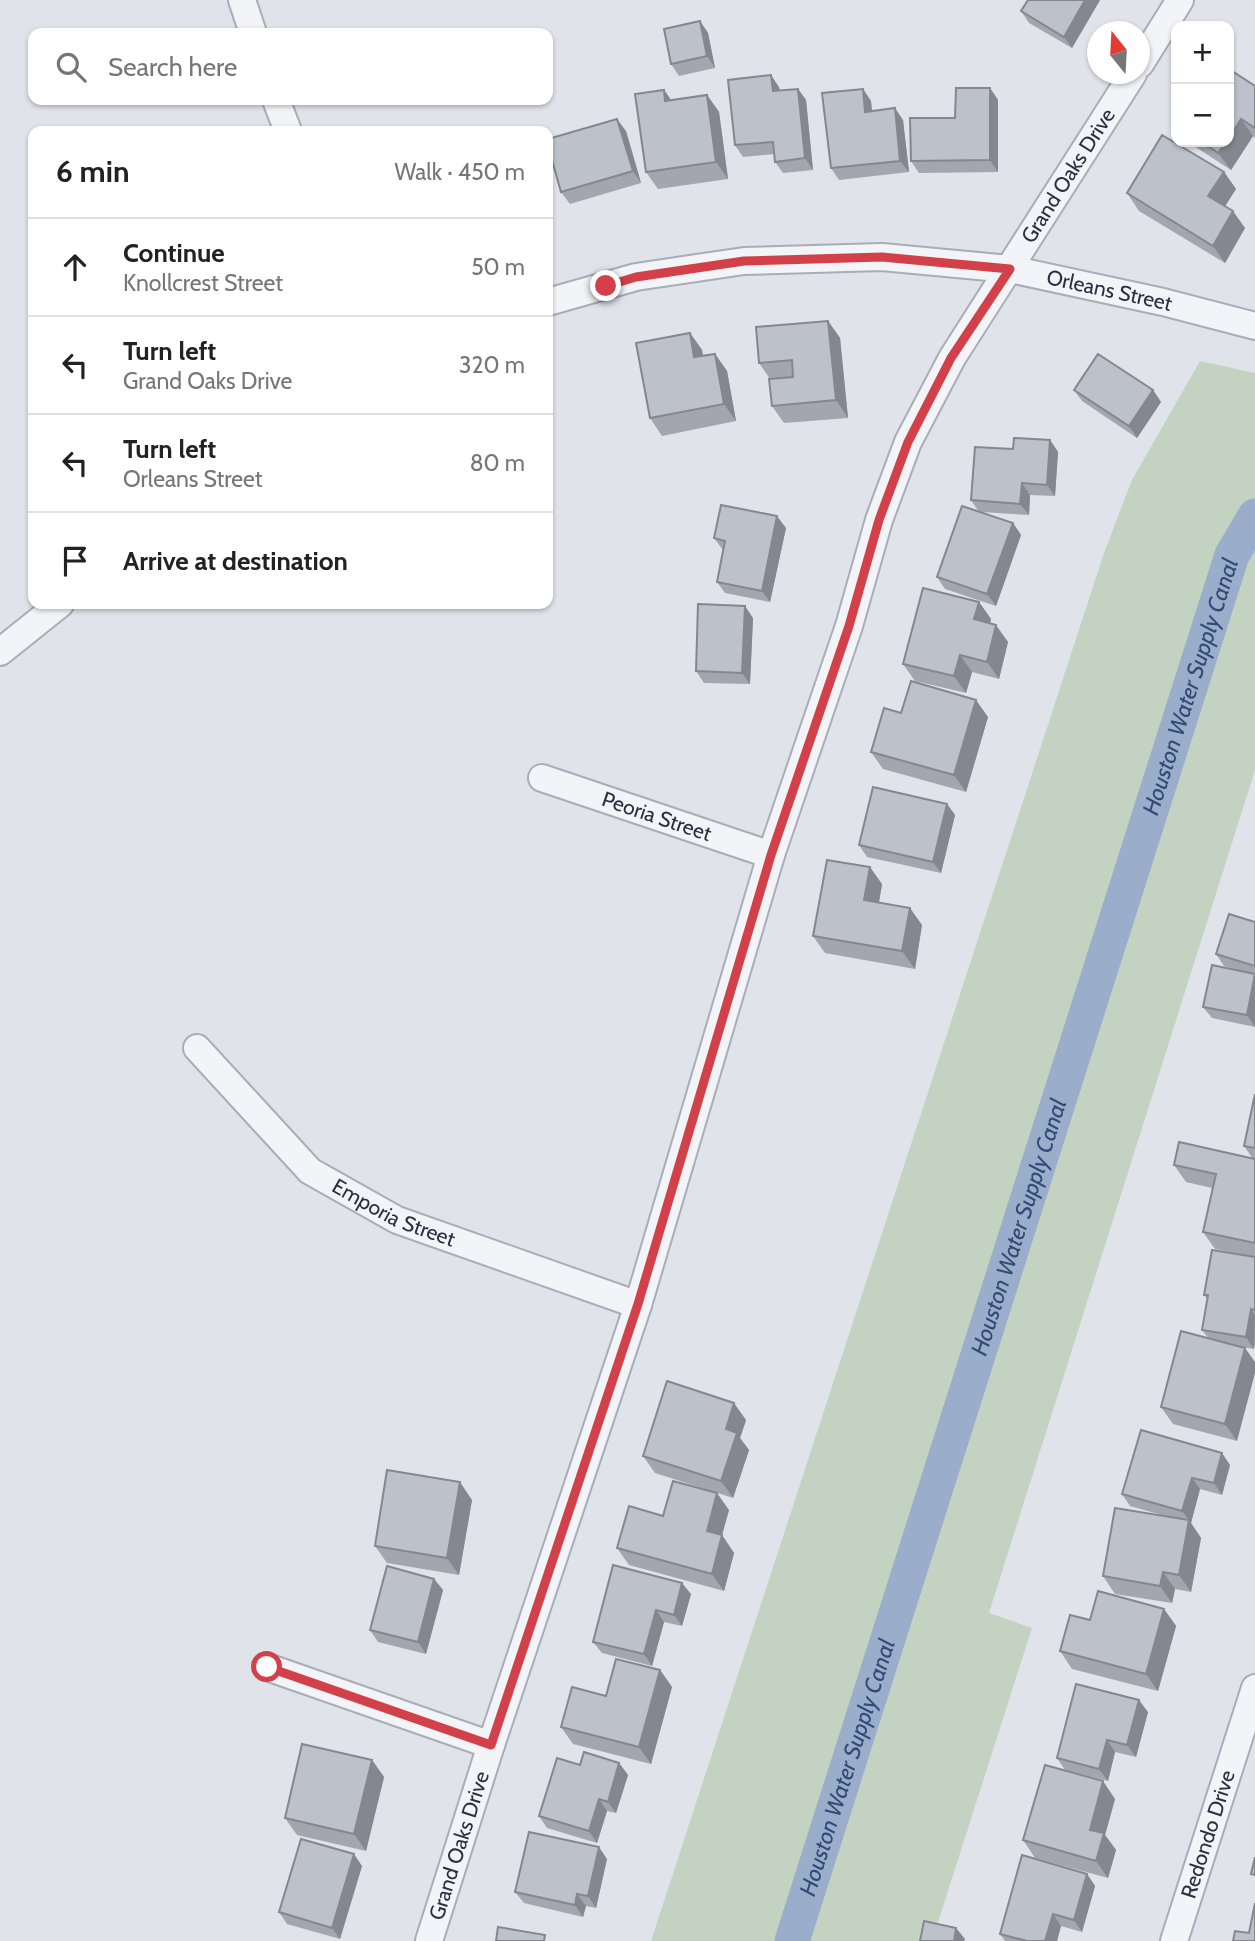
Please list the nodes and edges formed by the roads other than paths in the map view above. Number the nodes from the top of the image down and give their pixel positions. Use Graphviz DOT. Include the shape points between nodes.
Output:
graph roads {
  1 [pos="242,0"];
  2 [pos="1180,0"];
  3 [pos="251,28"];
  4 [pos="1150,47"];
  5 [pos="1127,84"];
  6 [pos="278,105"];
  7 [pos="286,126"];
  8 [pos="1010,269"];
  9 [pos="553,301"];
  10 [pos="1255,326"];
  11 [pos="54,609"];
  12 [pos="0,652"];
  13 [pos="542,778"];
  14 [pos="771,855"];
  15 [pos="197,1048"];
  16 [pos="638,1304"];
  17 [pos="267,1667"];
  18 [pos="1255,1688"];
  19 [pos="491,1745"];
  20 [pos="429,1941"];
  21 [pos="1174,1941"];
  1 -- 3 [label="street"];
  2 -- 4 [label="street"];
  5 -- 8 [label="street, Grand Oaks Drive"];
  6 -- 7 [label="street"];
  8 -- 9 [label="street, Orleans Street" via="882,257 744,261 636,277"];
  8 -- 10 [label="street, Orleans Street"];
  8 -- 14 [label="street, Grand Oaks Drive" via="951,358 908,442"];
  11 -- 12 [label="street"];
  13 -- 14 [label="street, Peoria Street"];
  14 -- 16 [label="street, Grand Oaks Drive"];
  15 -- 16 [label="street, Emporia Street" via="310,1171 397,1220"];
  16 -- 19 [label="street, Grand Oaks Drive"];
  17 -- 19 [label="street"];
  18 -- 21 [label="street, Redondo Drive"];
  19 -- 20 [label="street, Grand Oaks Drive"];
}
